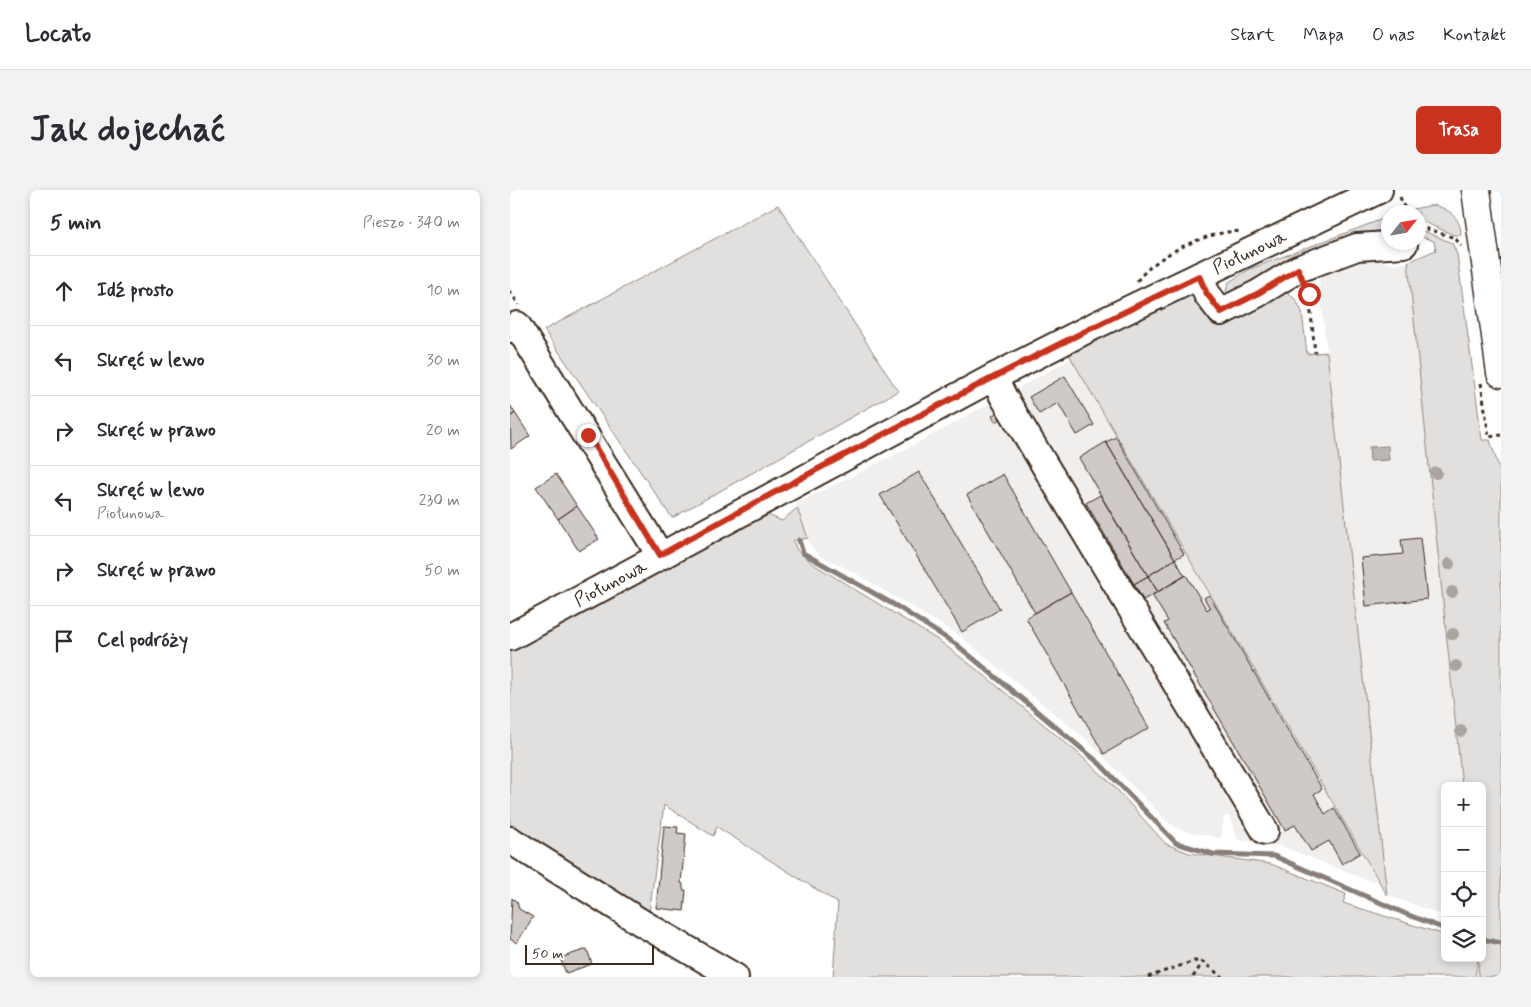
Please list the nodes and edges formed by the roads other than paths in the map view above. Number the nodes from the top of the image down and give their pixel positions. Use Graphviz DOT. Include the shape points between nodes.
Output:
graph roads {
  1 [pos="1379,190"];
  2 [pos="1476,190"];
  3 [pos="1381,242"];
  4 [pos="1199,276"];
  5 [pos="514,327"];
  6 [pos="1501,373"];
  7 [pos="994,377"];
  8 [pos="660,555"];
  9 [pos="510,637"];
  10 [pos="1265,831"];
  11 [pos="510,840"];
  12 [pos="735,977"];
  1 -- 4 [label="street, Piołunowa"];
  2 -- 6 [label="main road"];
  3 -- 4 [label="street" via="1298,269 1221,312 1207,294"];
  4 -- 7 [label="street, Piołunowa"];
  5 -- 8 [label="street"];
  7 -- 8 [label="street, Piołunowa"];
  7 -- 10 [label="street"];
  8 -- 9 [label="street, Piołunowa"];
  11 -- 12 [label="street" via="642,924"];
}
